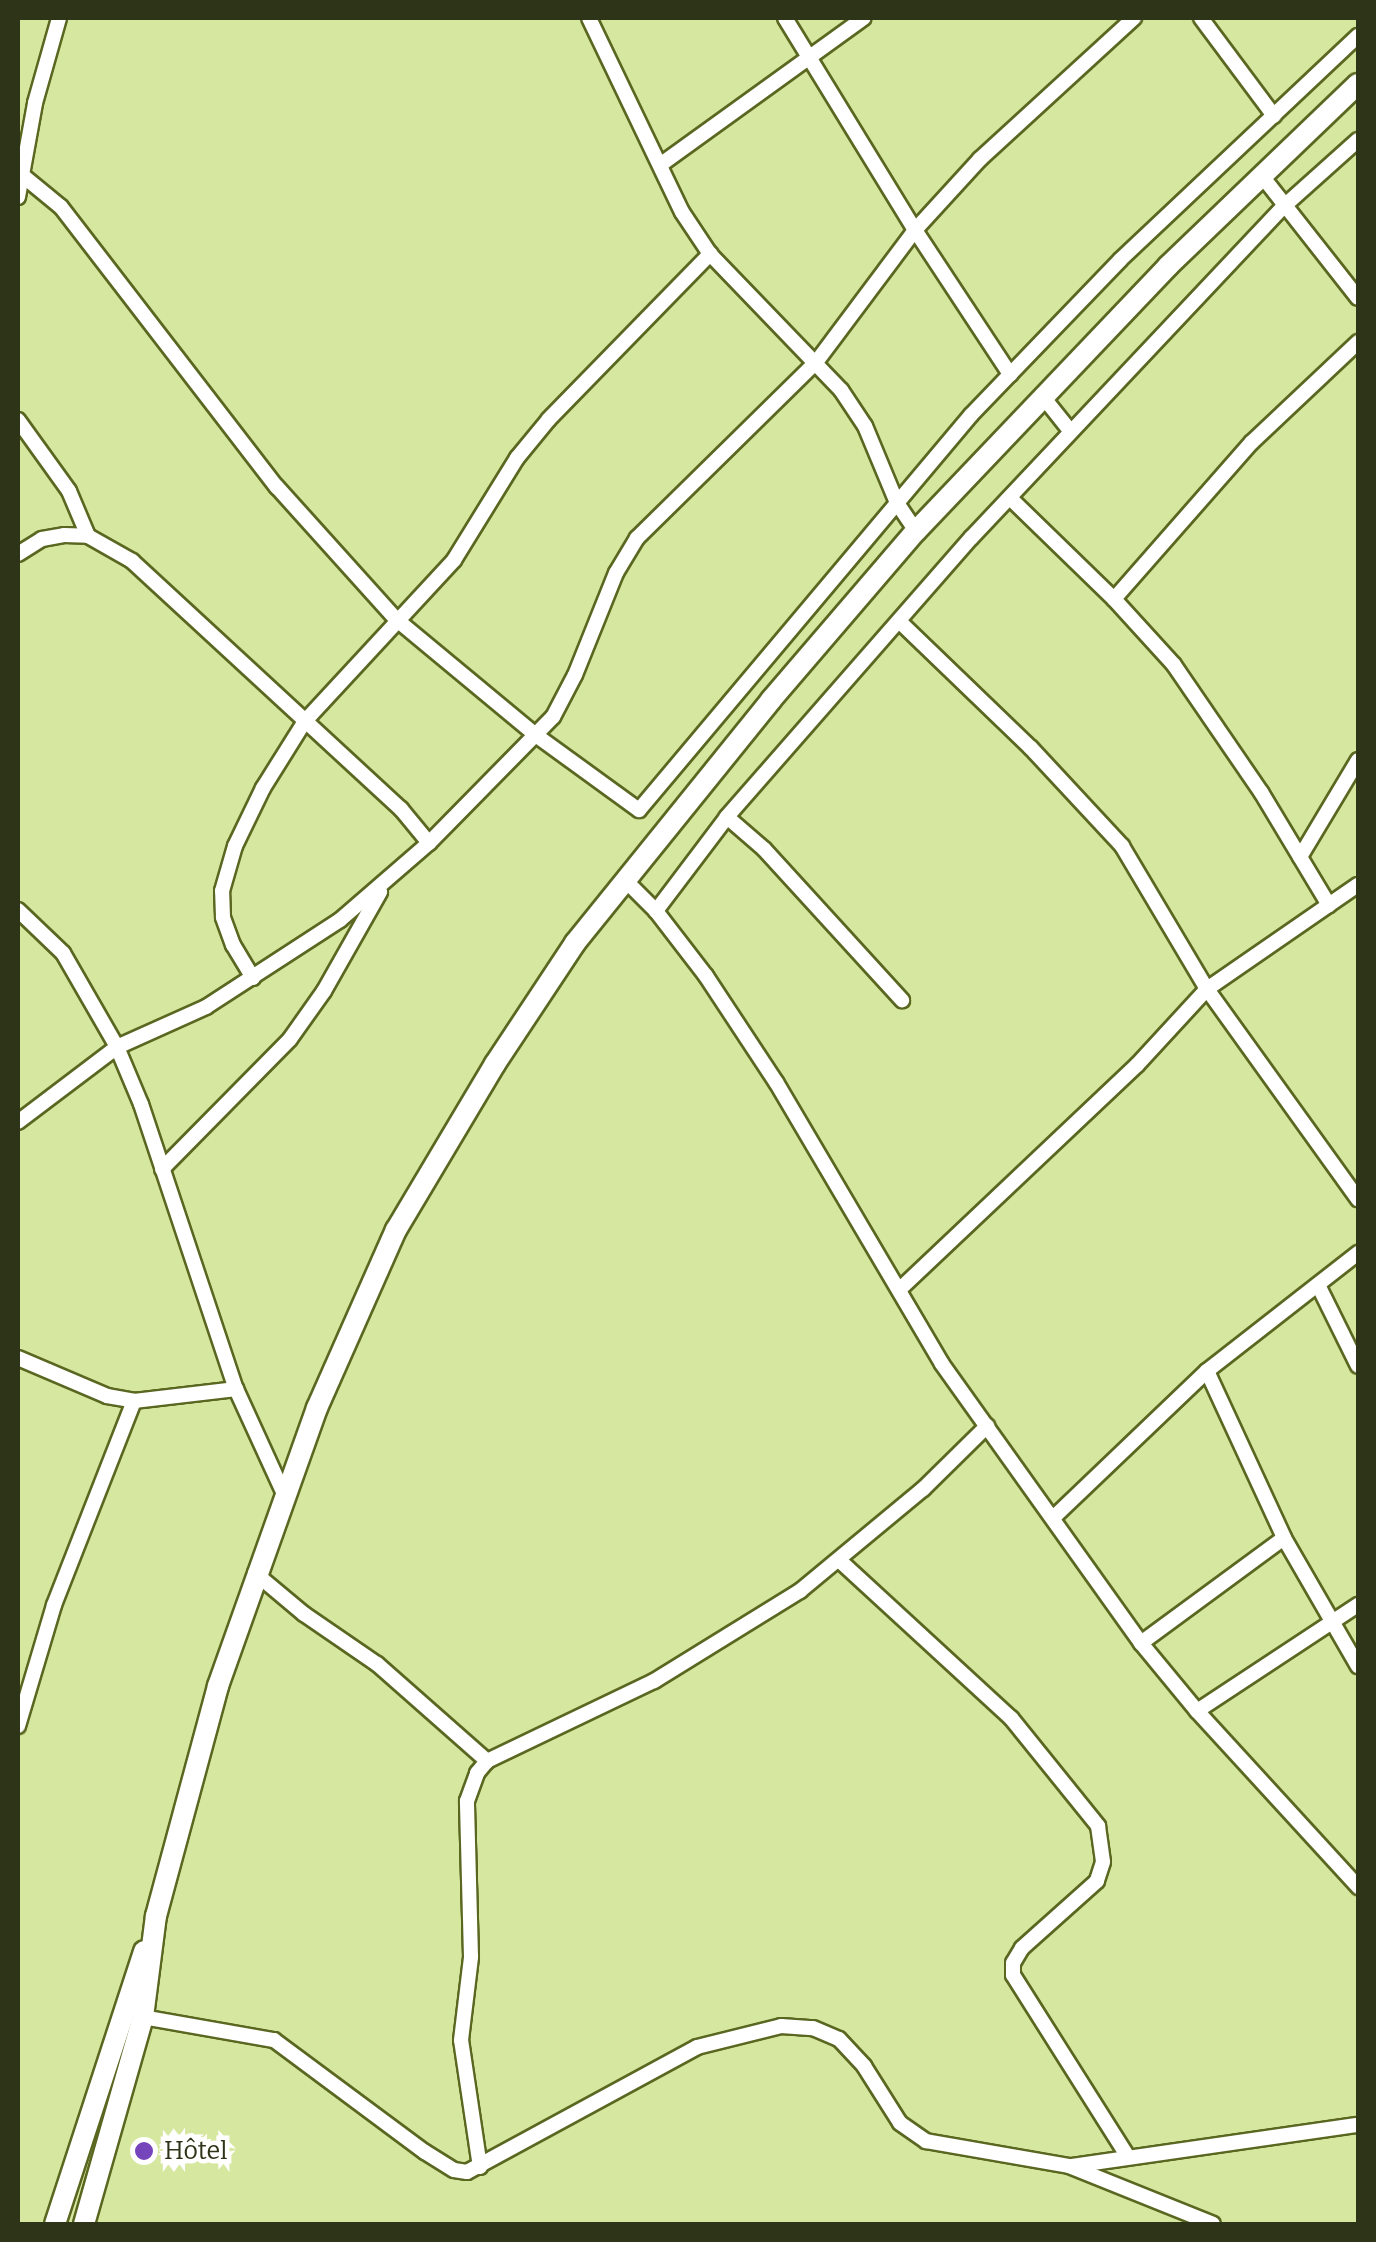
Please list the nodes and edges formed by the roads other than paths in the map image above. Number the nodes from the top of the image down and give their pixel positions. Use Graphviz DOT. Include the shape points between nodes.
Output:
graph roads {
  1 [pos="59,18"];
  2 [pos="589,18"];
  3 [pos="785,18"];
  4 [pos="864,18"];
  5 [pos="1134,18"];
  6 [pos="1201,18"];
  7 [pos="1358,36"];
  8 [pos="809,56"];
  9 [pos="1358,84"];
  10 [pos="1274,116"];
  11 [pos="1358,140"];
  12 [pos="660,165"];
  13 [pos="22,176"];
  14 [pos="1262,176"];
  15 [pos="18,197"];
  16 [pos="1283,207"];
  17 [pos="915,230"];
  18 [pos="710,254"];
  19 [pos="1358,298"];
  20 [pos="1358,342"];
  21 [pos="817,360"];
  22 [pos="1010,374"];
  23 [pos="1044,398"];
  24 [pos="18,420"];
  25 [pos="1071,432"];
  26 [pos="1010,498"];
  27 [pos="897,503"];
  28 [pos="916,531"];
  29 [pos="88,536"];
  30 [pos="18,554"];
  31 [pos="1114,599"];
  32 [pos="396,618"];
  33 [pos="900,622"];
  34 [pos="305,721"];
  35 [pos="537,736"];
  36 [pos="1358,760"];
  37 [pos="728,818"];
  38 [pos="429,843"];
  39 [pos="1300,857"];
  40 [pos="624,879"];
  41 [pos="1358,884"];
  42 [pos="382,888"];
  43 [pos="1329,905"];
  44 [pos="18,910"];
  45 [pos="656,912"];
  46 [pos="253,978"];
  47 [pos="1207,989"];
  48 [pos="902,1000"];
  49 [pos="117,1047"];
  50 [pos="18,1122"];
  51 [pos="162,1168"];
  52 [pos="1358,1200"];
  53 [pos="1358,1252"];
  54 [pos="1318,1284"];
  55 [pos="898,1290"];
  56 [pos="18,1358"];
  57 [pos="1358,1366"];
  58 [pos="1207,1371"];
  59 [pos="236,1390"];
  60 [pos="134,1401"];
  61 [pos="987,1426"];
  62 [pos="285,1496"];
  63 [pos="1053,1518"];
  64 [pos="1284,1538"];
  65 [pos="839,1560"];
  66 [pos="255,1573"];
  67 [pos="1358,1604"];
  68 [pos="1332,1620"];
  69 [pos="1141,1643"];
  70 [pos="1358,1666"];
  71 [pos="1197,1711"];
  72 [pos="18,1726"];
  73 [pos="487,1761"];
  74 [pos="1358,1887"];
  75 [pos="156,1916"];
  76 [pos="143,2017"];
  77 [pos="1358,2125"];
  78 [pos="1128,2158"];
  79 [pos="1069,2166"];
  80 [pos="480,2167"];
  81 [pos="56,2224"];
  82 [pos="84,2224"];
  83 [pos="1212,2224"];
  1 -- 13 [label="street"];
  2 -- 12 [label="street"];
  3 -- 8 [label="street"];
  4 -- 8 [label="street"];
  5 -- 17 [label="street" via="980,159"];
  6 -- 10 [label="street"];
  7 -- 10 [label="street"];
  8 -- 12 [label="street"];
  8 -- 17 [label="street"];
  9 -- 14 [label="main road"];
  10 -- 22 [label="street"];
  11 -- 16 [label="street"];
  12 -- 18 [label="street"];
  13 -- 15 [label="street"];
  13 -- 32 [label="street" via="71,219 277,487"];
  14 -- 16 [label="street"];
  14 -- 23 [label="main road"];
  16 -- 19 [label="street"];
  16 -- 25 [label="street"];
  17 -- 21 [label="street"];
  17 -- 22 [label="street"];
  18 -- 21 [label="street"];
  18 -- 32 [label="street" via="550,419 517,458 454,560"];
  20 -- 31 [label="street" via="1226,469"];
  21 -- 27 [label="street" via="865,426"];
  21 -- 35 [label="street" via="637,538 565,697"];
  22 -- 27 [label="street"];
  23 -- 25 [label="street"];
  23 -- 28 [label="main road"];
  24 -- 29 [label="street" via="69,491"];
  25 -- 26 [label="street"];
  26 -- 31 [label="street"];
  26 -- 33 [label="street"];
  27 -- 28 [label="street"];
  27 -- 35 [label="street" via="639,810"];
  28 -- 40 [label="main road"];
  29 -- 30 [label="street" via="42,540"];
  29 -- 34 [label="street" via="132,561"];
  31 -- 39 [label="street" via="1174,665"];
  32 -- 34 [label="street"];
  32 -- 35 [label="street"];
  33 -- 37 [label="street"];
  33 -- 47 [label="street" via="1122,846"];
  34 -- 38 [label="street"];
  34 -- 46 [label="street" via="263,788 222,891 233,946"];
  35 -- 38 [label="street"];
  36 -- 39 [label="street"];
  37 -- 45 [label="street"];
  37 -- 48 [label="street"];
  38 -- 42 [label="street"];
  39 -- 43 [label="street"];
  40 -- 45 [label="street"];
  40 -- 62 [label="main road" via="495,1064 396,1230"];
  41 -- 43 [label="street"];
  42 -- 46 [label="street"];
  42 -- 51 [label="street" via="290,1039"];
  43 -- 47 [label="street"];
  44 -- 49 [label="street" via="62,953"];
  45 -- 55 [label="street" via="767,1066"];
  46 -- 49 [label="street"];
  47 -- 52 [label="street"];
  47 -- 55 [label="street" via="1137,1065"];
  49 -- 50 [label="street"];
  49 -- 51 [label="street"];
  51 -- 59 [label="street"];
  53 -- 54 [label="street"];
  54 -- 57 [label="street"];
  54 -- 58 [label="street"];
  55 -- 61 [label="street"];
  56 -- 60 [label="street"];
  58 -- 63 [label="street"];
  58 -- 64 [label="street"];
  59 -- 60 [label="street"];
  59 -- 62 [label="street"];
  60 -- 72 [label="street" via="54,1605"];
  61 -- 63 [label="street"];
  61 -- 65 [label="street"];
  62 -- 66 [label="main road"];
  63 -- 69 [label="street"];
  64 -- 68 [label="street"];
  64 -- 69 [label="street"];
  65 -- 73 [label="street" via="800,1592 654,1682"];
  65 -- 78 [label="street" via="1011,1718 1098,1826 1104,1862 1097,1882 1022,1948 1013,1974"];
  66 -- 73 [label="street" via="377,1664"];
  66 -- 75 [label="main road"];
  67 -- 68 [label="street"];
  68 -- 70 [label="street"];
  68 -- 71 [label="street"];
  69 -- 71 [label="street"];
  71 -- 74 [label="street"];
  73 -- 80 [label="street" via="467,1801 471,1956 461,2040"];
  75 -- 76 [label="main road"];
  75 -- 81 [label="main road"];
  76 -- 80 [label="street" via="274,2040 448,2167"];
  76 -- 82 [label="main road"];
  77 -- 78 [label="street"];
  78 -- 79 [label="street"];
  79 -- 80 [label="street" via="926,2140 900,2123 839,2039 813,2028 781,2026 697,2047"];
  79 -- 83 [label="street"];
}
